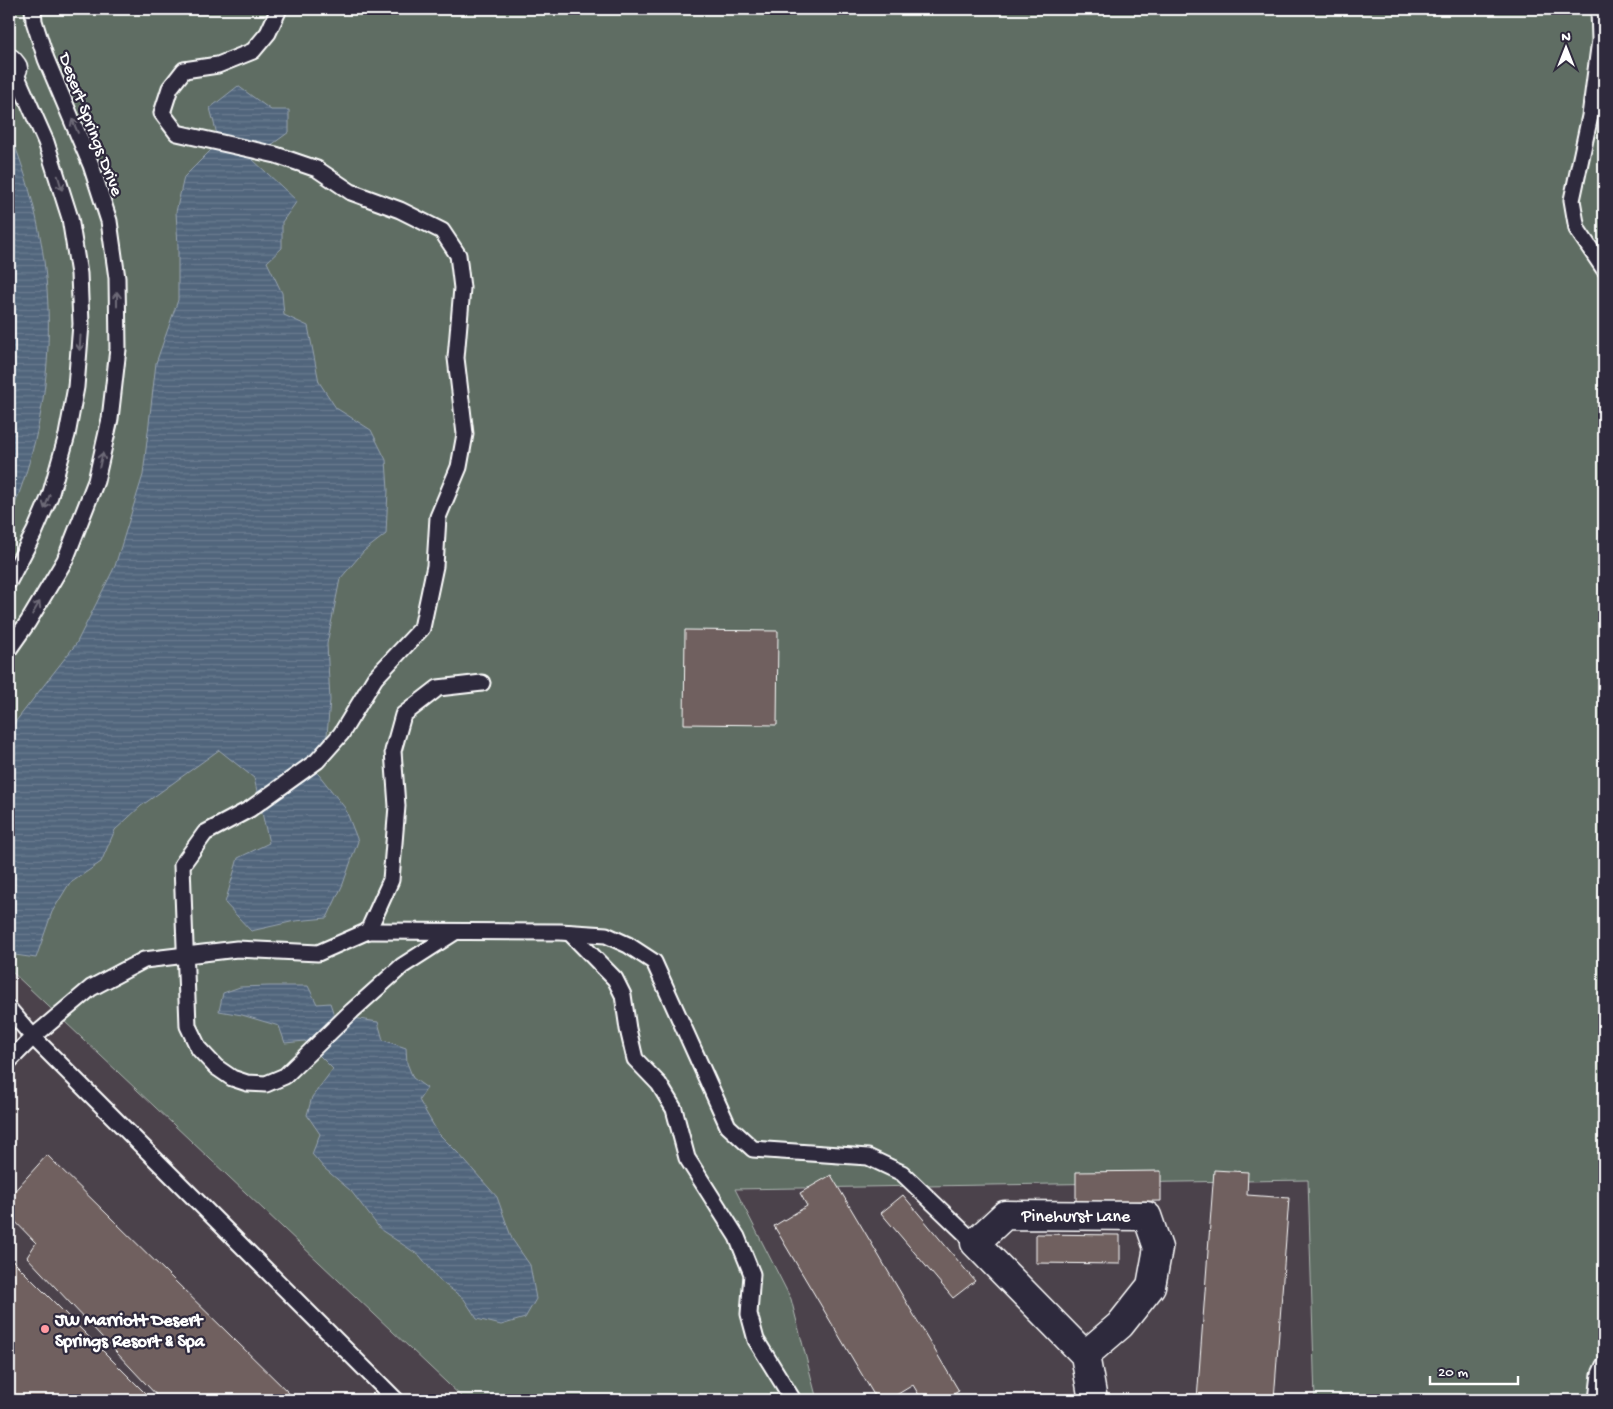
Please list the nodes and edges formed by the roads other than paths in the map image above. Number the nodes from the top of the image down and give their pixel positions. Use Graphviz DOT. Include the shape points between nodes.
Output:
graph roads {
  1 [pos="33,9"];
  2 [pos="279,9"];
  3 [pos="1599,9"];
  4 [pos="10,63"];
  5 [pos="1604,269"];
  6 [pos="9,582"];
  7 [pos="9,649"];
  8 [pos="482,683"];
  9 [pos="368,932"];
  10 [pos="455,932"];
  11 [pos="570,933"];
  12 [pos="184,955"];
  13 [pos="9,1010"];
  14 [pos="34,1037"];
  15 [pos="9,1061"];
  16 [pos="974,1243"];
  17 [pos="1085,1355"];
  18 [pos="1604,1365"];
  19 [pos="396,1400"];
  20 [pos="793,1400"];
  21 [pos="1092,1400"];
  22 [pos="1597,1400"];
  7 -- 1 [label="lane, Desert Springs Drive, one-way" via="65,560 96,481 110,419 118,349 117,278 109,221 91,165 46,59"];
  2 -- 12 [label="lane" via="268,33 253,51 218,65 184,70 170,88 162,113 177,132 276,155 317,169 351,192 400,210 442,231 458,255 462,288 456,358 465,434 460,467 438,518 435,566 422,628 375,678 341,734 316,761 250,809 205,833 182,865"];
  3 -- 5 [label="lane" via="1600,40 1590,116 1572,200 1577,228"];
  4 -- 6 [label="lane, one-way" via="46,142 68,209 79,274 81,324 76,386 67,434 36,531"];
  8 -- 9 [label="lane" via="438,688 403,715 394,751 397,806 391,880"];
  9 -- 10 [label="lane"];
  9 -- 12 [label="lane" via="318,953 237,949"];
  10 -- 11 [label="lane"];
  10 -- 12 [label="lane" via="402,966 285,1076 266,1084 232,1078 199,1049 188,1026"];
  11 -- 16 [label="lane" via="606,935 654,962 728,1126 753,1149 868,1157 902,1173"];
  11 -- 20 [label="lane" via="615,978 624,996 635,1059 660,1084 674,1109 688,1158 737,1237 752,1274 749,1314 756,1340"];
  12 -- 14 [label="lane" via="144,960 90,988"];
  13 -- 14 [label="lane"];
  14 -- 15 [label="lane"];
  14 -- 19 [label="lane"];
  16 -- 17 [label="street"];
  16 -- 17 [label="street, Pinehurst Lane" via="1004,1215 1147,1216 1158,1248 1151,1286 1120,1325"];
  17 -- 21 [label="street"];
  18 -- 22 [label="lane"];
}
